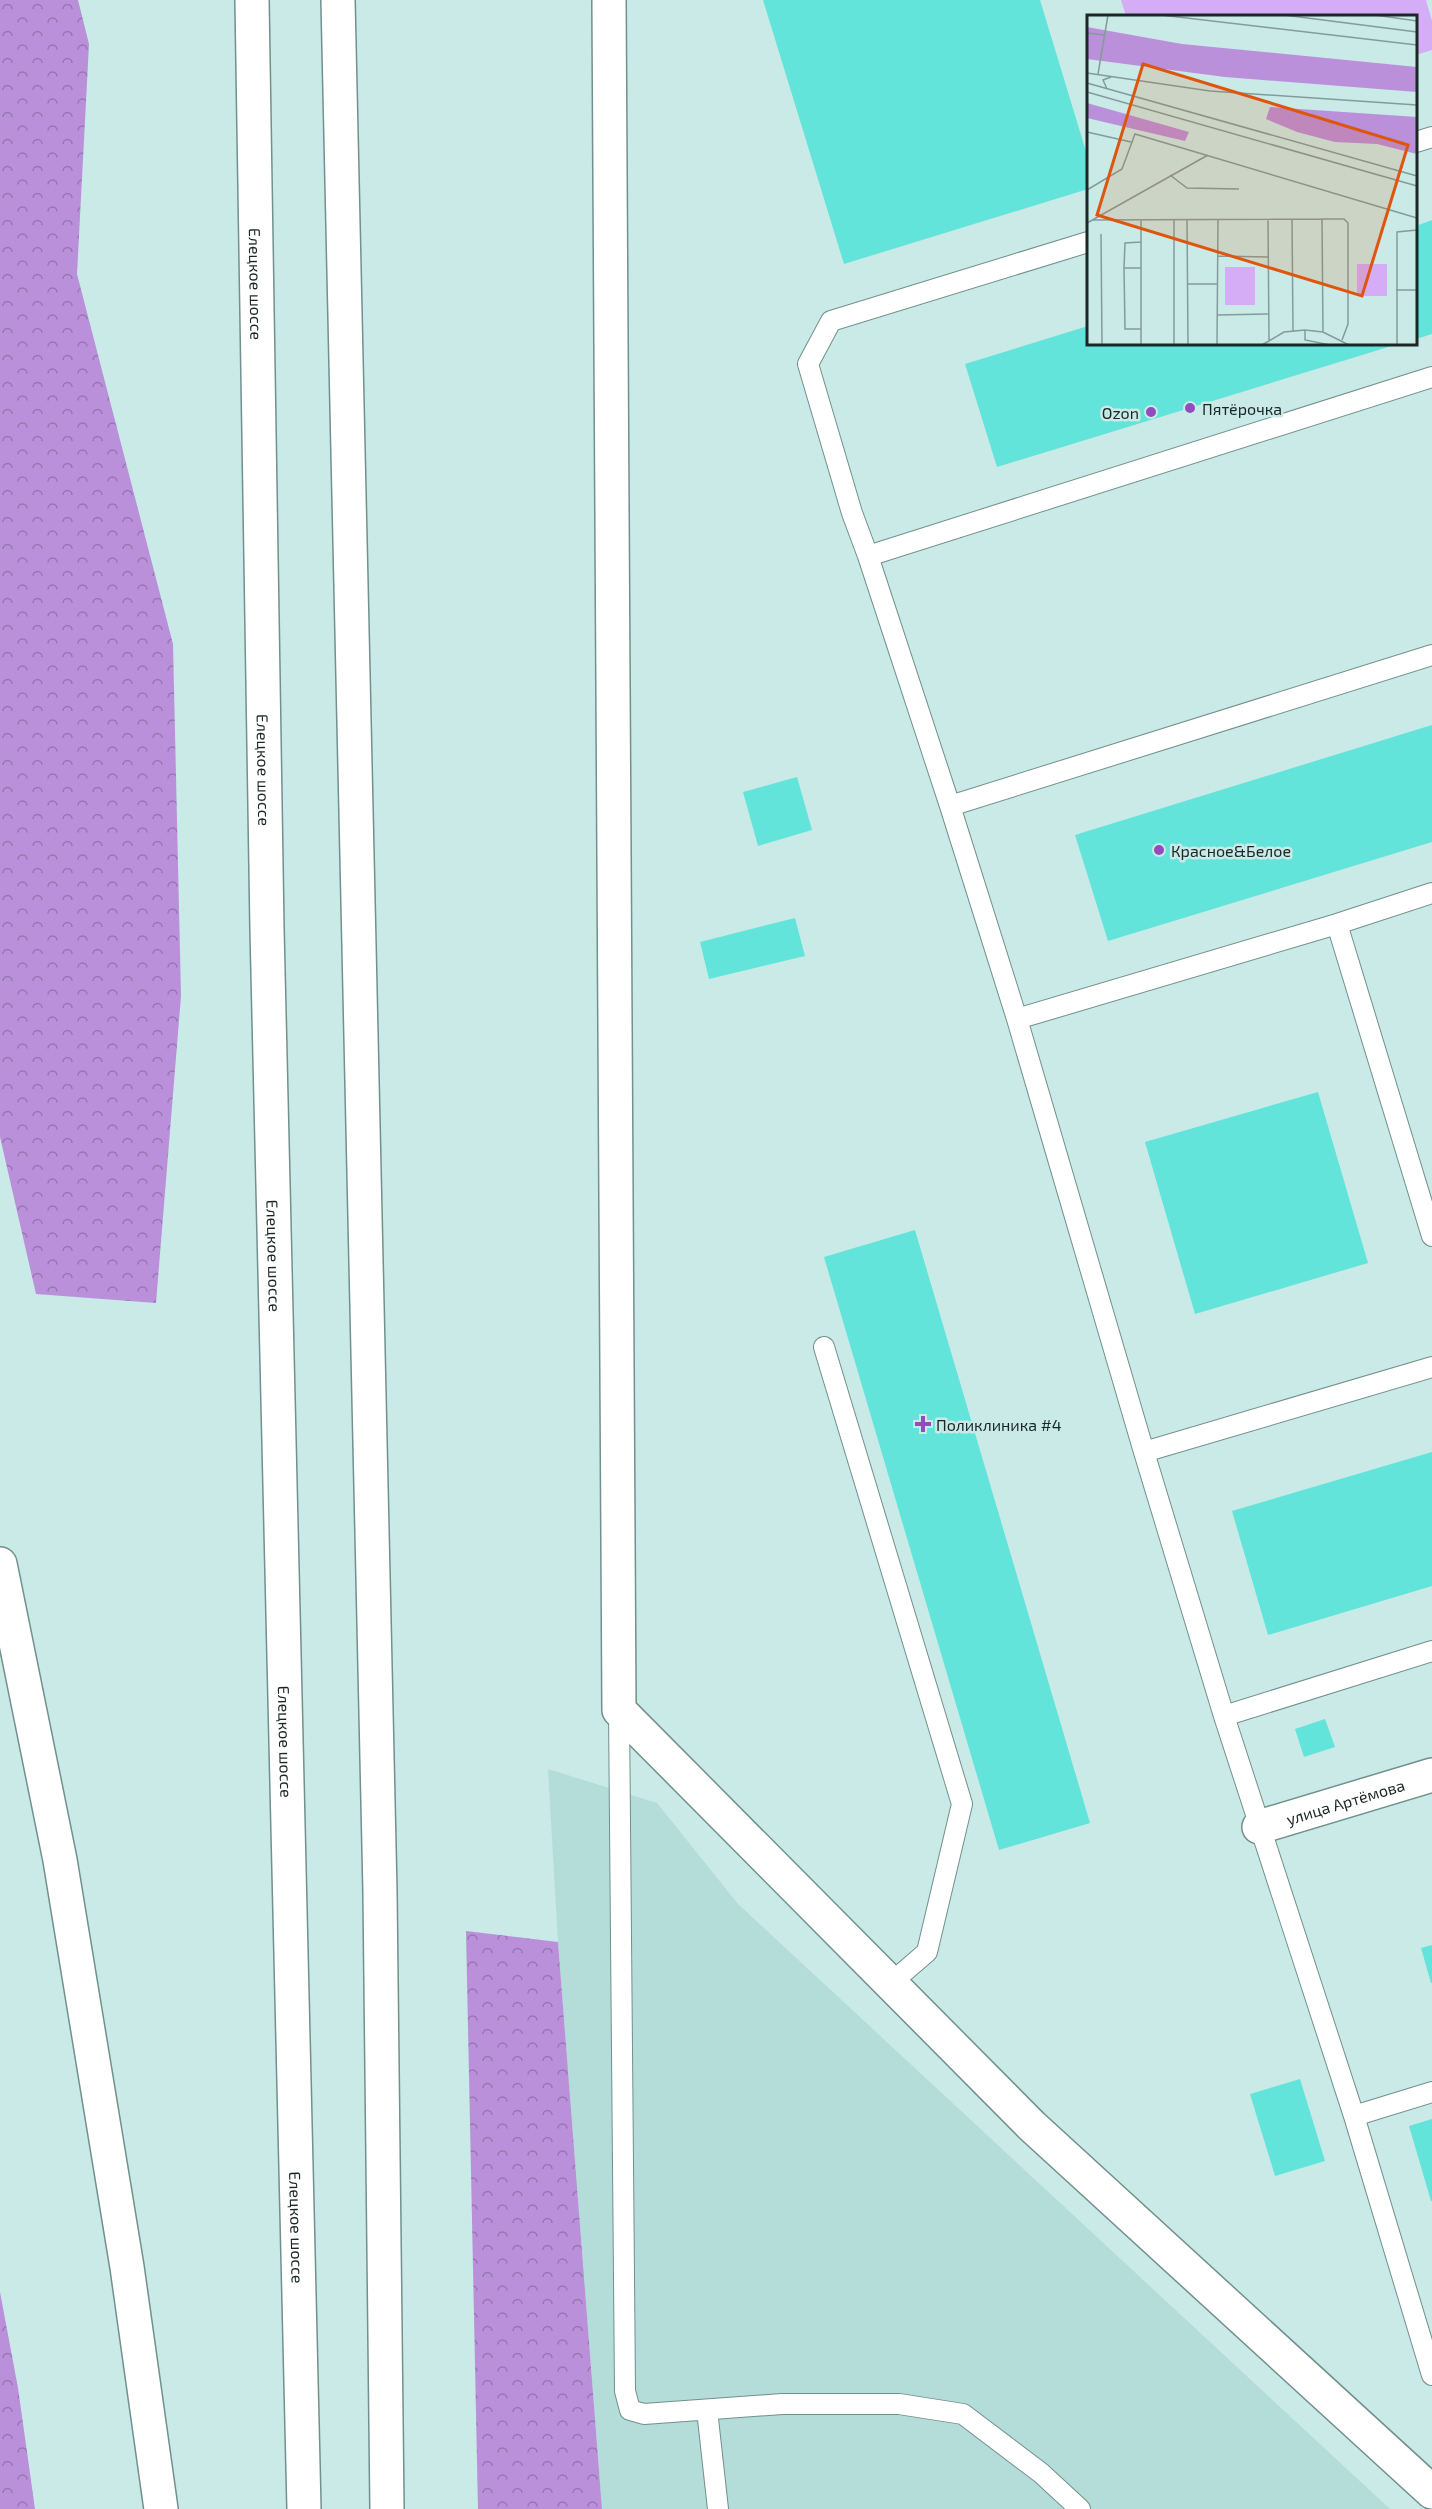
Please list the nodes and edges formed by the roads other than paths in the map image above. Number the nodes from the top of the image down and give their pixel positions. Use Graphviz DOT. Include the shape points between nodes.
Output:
graph roads {
  1 [pos="252,0"];
  2 [pos="338,0"];
  3 [pos="609,0"];
  4 [pos="1432,136"];
  5 [pos="1417,142"];
  6 [pos="1087,243"];
  7 [pos="1432,377"];
  8 [pos="868,556"];
  9 [pos="1432,655"];
  10 [pos="950,806"];
  11 [pos="1432,893"];
  12 [pos="1337,924"];
  13 [pos="1017,1019"];
  14 [pos="1432,1236"];
  15 [pos="824,1347"];
  16 [pos="1432,1367"];
  17 [pos="1144,1452"];
  18 [pos="0,1564"];
  19 [pos="1432,1651"];
  20 [pos="619,1710"];
  21 [pos="1224,1716"];
  22 [pos="1432,1775"];
  23 [pos="1259,1827"];
  24 [pos="891,1983"];
  25 [pos="1432,2092"];
  26 [pos="1354,2116"];
  27 [pos="1432,2375"];
  28 [pos="707,2410"];
  29 [pos="1432,2492"];
  30 [pos="161,2509"];
  31 [pos="304,2509"];
  32 [pos="387,2509"];
  33 [pos="718,2509"];
  34 [pos="1080,2509"];
  1 -- 31 [label="main road, Елецкое шоссе" via="267,929"];
  2 -- 32 [label="main road" via="380,1868"];
  3 -- 20 [label="main road"];
  4 -- 5 [label="lane"];
  6 -- 8 [label="lane" via="831,321 808,364"];
  7 -- 8 [label="lane"];
  8 -- 10 [label="lane"];
  9 -- 10 [label="lane"];
  10 -- 13 [label="lane"];
  11 -- 12 [label="lane"];
  12 -- 13 [label="lane"];
  12 -- 14 [label="lane"];
  13 -- 17 [label="lane"];
  15 -- 24 [label="lane" via="962,1804 927,1952"];
  16 -- 17 [label="lane"];
  17 -- 21 [label="lane"];
  18 -- 30 [label="main road" via="60,1860 127,2266"];
  19 -- 21 [label="lane"];
  20 -- 24 [label="main road"];
  20 -- 28 [label="lane" via="625,2391 630,2410 644,2414"];
  21 -- 23 [label="lane"];
  22 -- 23 [label="main road, улица Артёмова"];
  23 -- 26 [label="lane"];
  24 -- 29 [label="main road" via="1032,2126"];
  25 -- 26 [label="lane"];
  26 -- 27 [label="lane"];
  28 -- 33 [label="lane"];
  28 -- 34 [label="lane" via="782,2404 899,2404 963,2414 1041,2473"];
}
